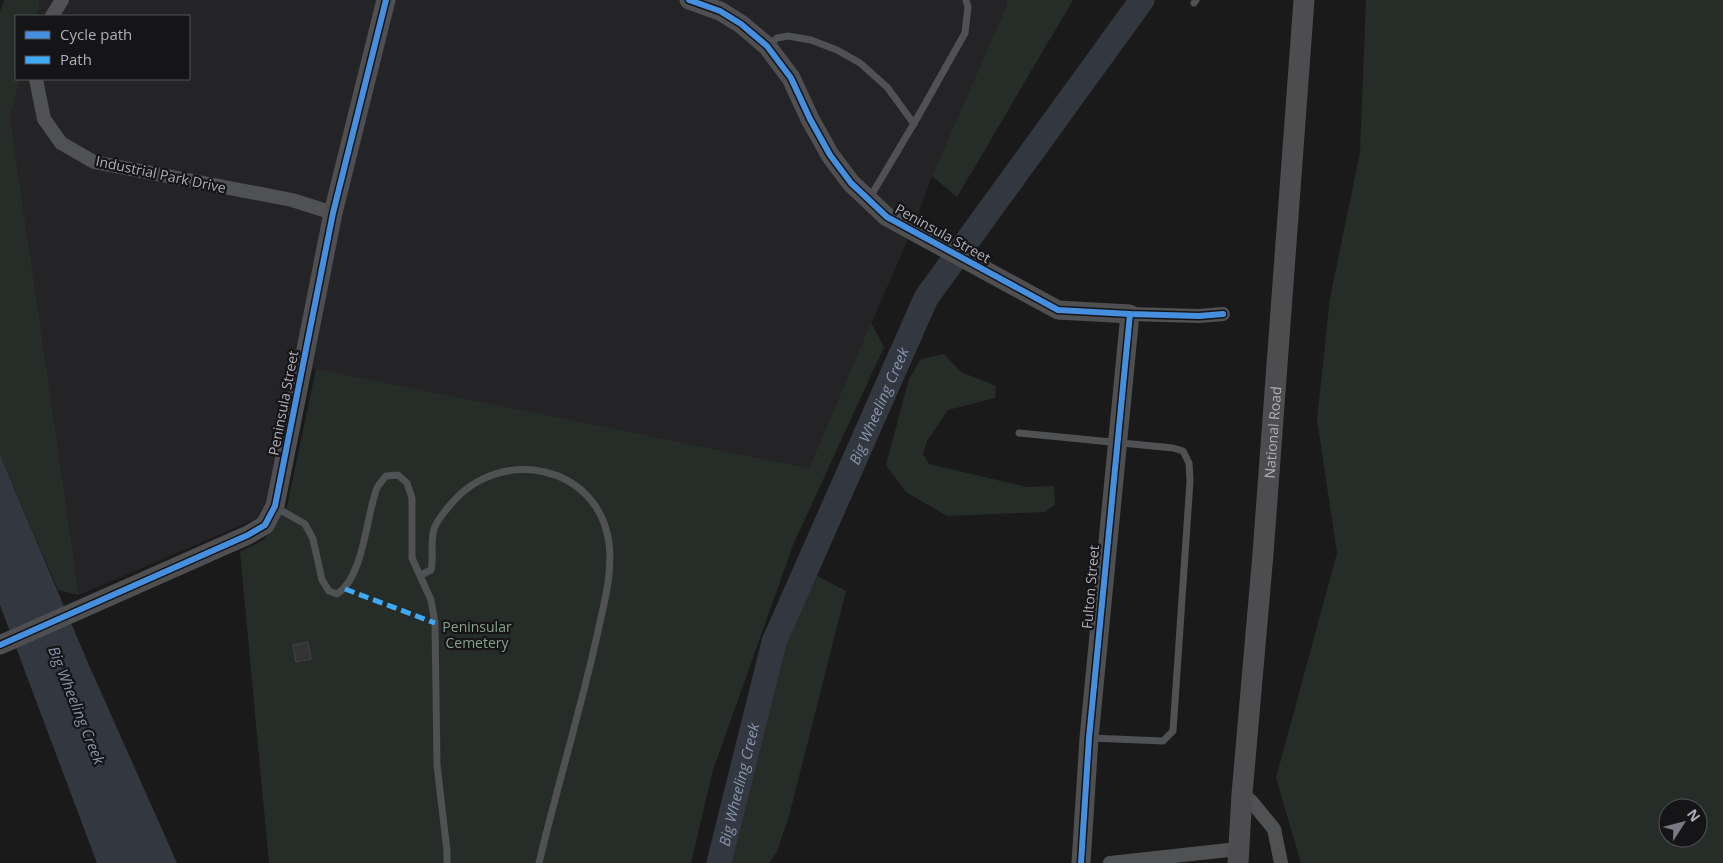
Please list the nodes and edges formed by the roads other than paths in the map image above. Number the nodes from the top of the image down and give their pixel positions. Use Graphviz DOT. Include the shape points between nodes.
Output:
graph roads {
  1 [pos="62,0"];
  2 [pos="386,0"];
  3 [pos="689,0"];
  4 [pos="966,0"];
  5 [pos="1304,0"];
  6 [pos="53,15"];
  7 [pos="767,46"];
  8 [pos="36,80"];
  9 [pos="914,124"];
  10 [pos="868,199"];
  11 [pos="334,213"];
  12 [pos="1130,314"];
  13 [pos="1222,314"];
  14 [pos="1020,433"];
  15 [pos="1116,442"];
  16 [pos="275,506"];
  17 [pos="421,575"];
  18 [pos="0,645"];
  19 [pos="1090,738"];
  20 [pos="1242,794"];
  21 [pos="1238,856"];
  22 [pos="447,863"];
  23 [pos="539,863"];
  24 [pos="1081,863"];
  25 [pos="1110,863"];
  26 [pos="1281,863"];
  1 -- 6 [label="street"];
  2 -- 11 [label="street, Peninsula Street"];
  3 -- 7 [label="street, Peninsula Street" via="742,24"];
  4 -- 9 [label="lane" via="965,33"];
  5 -- 20 [label="main road, National Road"];
  7 -- 9 [label="lane" via="777,38 788,36 837,50 860,63 887,87"];
  7 -- 10 [label="street, Peninsula Street" via="791,78 830,156"];
  8 -- 11 [label="street, Industrial Park Drive" via="44,119 61,143 94,162 292,200"];
  9 -- 10 [label="lane"];
  10 -- 12 [label="street, Peninsula Street" via="887,217 1058,310"];
  11 -- 16 [label="street, Peninsula Street"];
  12 -- 13 [label="street"];
  12 -- 15 [label="street, Fulton Street"];
  14 -- 15 [label="lane"];
  15 -- 19 [label="street, Fulton Street"];
  15 -- 19 [label="lane" via="1178,449 1183,451 1189,463 1173,730 1164,740"];
  16 -- 17 [label="lane" via="304,524 313,539 322,580 329,591 337,594 345,589 361,552 377,487 386,476 398,475 407,483 412,498 412,558"];
  16 -- 18 [label="street, Peninsula Street" via="265,525 248,535"];
  17 -- 22 [label="lane" via="431,600 435,623 437,765"];
  17 -- 23 [label="lane" via="431,570 434,529 445,510 475,482 496,473 520,469 544,471 567,480 588,497 603,518 609,543 610,577 588,677"];
  19 -- 24 [label="street, Fulton Street"];
  20 -- 21 [label="main road, National Road"];
  20 -- 26 [label="street" via="1274,829"];
  21 -- 25 [label="street"];
}
